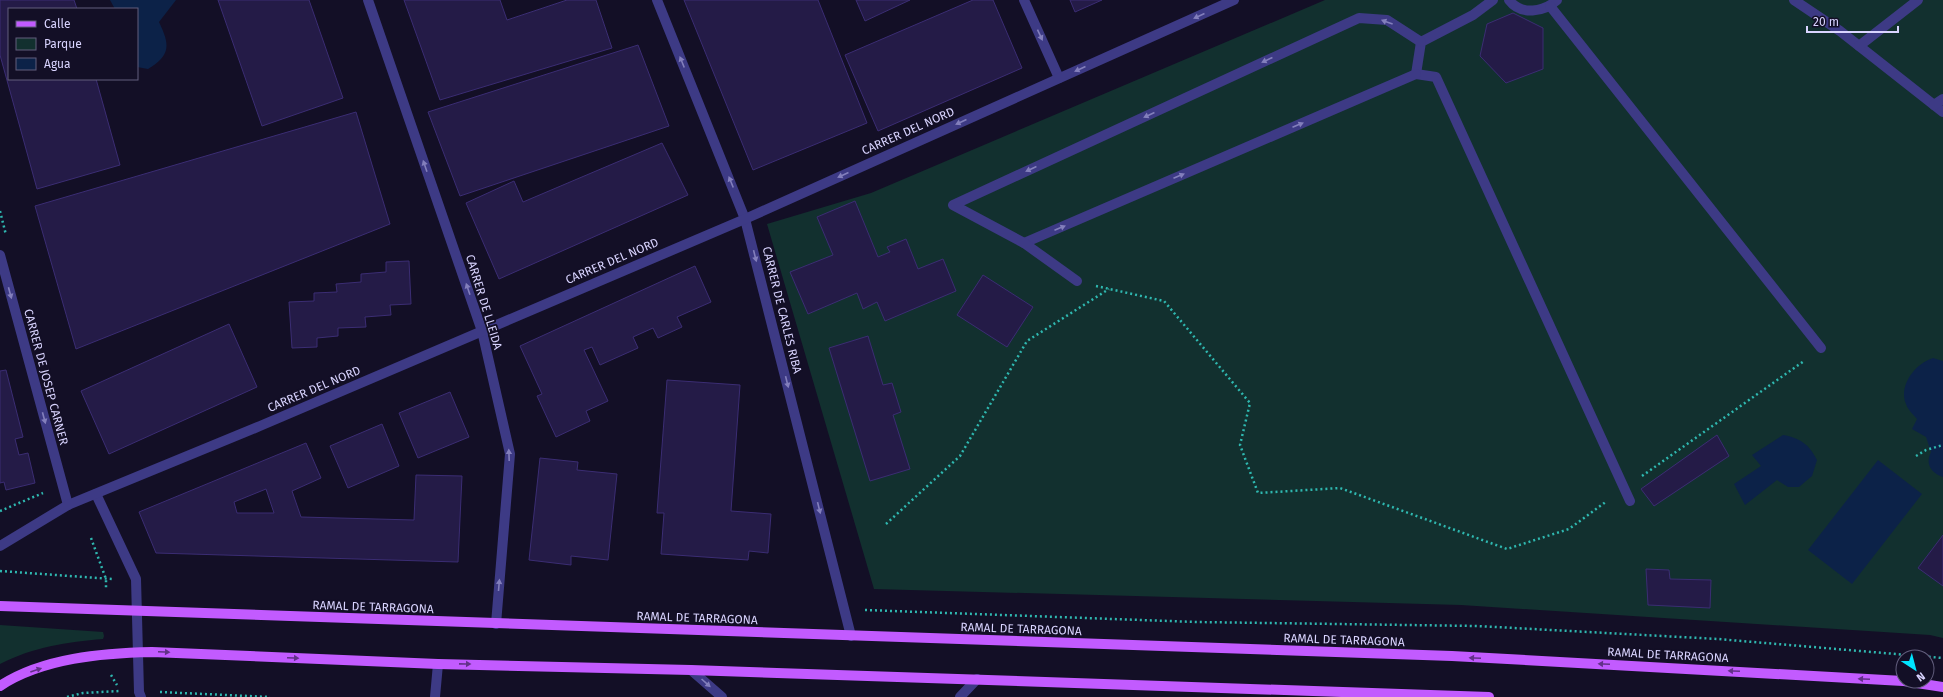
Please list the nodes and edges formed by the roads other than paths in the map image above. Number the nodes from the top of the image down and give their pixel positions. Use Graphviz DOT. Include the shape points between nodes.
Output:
graph roads {
  1 [pos="368,0"];
  2 [pos="657,0"];
  3 [pos="1024,0"];
  4 [pos="1234,0"];
  5 [pos="1493,0"];
  6 [pos="1509,0"];
  7 [pos="1794,0"];
  8 [pos="1918,0"];
  9 [pos="1554,3"];
  10 [pos="1420,42"];
  11 [pos="1859,46"];
  12 [pos="1416,74"];
  13 [pos="1060,78"];
  14 [pos="1943,99"];
  15 [pos="1934,105"];
  16 [pos="1943,112"];
  17 [pos="745,219"];
  18 [pos="1024,244"];
  19 [pos="0,255"];
  20 [pos="1076,281"];
  21 [pos="482,331"];
  22 [pos="1821,348"];
  23 [pos="96,494"];
  24 [pos="1630,501"];
  25 [pos="68,505"];
  26 [pos="0,546"];
  27 [pos="0,606"];
  28 [pos="137,611"];
  29 [pos="496,624"];
  30 [pos="851,636"];
  31 [pos="138,652"];
  32 [pos="438,664"];
  33 [pos="691,670"];
  34 [pos="977,679"];
  35 [pos="1895,681"];
  36 [pos="0,686"];
  37 [pos="140,694"];
  38 [pos="1456,696"];
  39 [pos="435,697"];
  40 [pos="722,697"];
  41 [pos="960,697"];
  42 [pos="1489,697"];
  21 -- 1 [label="street, CARRER DE LLEIDA, one-way"];
  17 -- 2 [label="street, CARRER DE CARLES RIBA, one-way"];
  3 -- 13 [label="street, one-way"];
  4 -- 13 [label="street, CARRER DEL NORD, one-way"];
  5 -- 10 [label="street" via="1473,15"];
  6 -- 9 [label="street" via="1523,10 1537,11"];
  7 -- 11 [label="street" via="1840,30"];
  8 -- 11 [label="street"];
  9 -- 22 [label="street"];
  10 -- 12 [label="street"];
  10 -- 18 [label="street, one-way" via="1387,20 1359,18 953,205"];
  11 -- 15 [label="street"];
  18 -- 12 [label="street, one-way"];
  12 -- 24 [label="street" via="1436,77"];
  13 -- 17 [label="street, CARRER DEL NORD, one-way"];
  14 -- 15 [label="street"];
  15 -- 16 [label="street"];
  17 -- 21 [label="street, CARRER DEL NORD"];
  17 -- 30 [label="street, CARRER DE CARLES RIBA, one-way"];
  18 -- 20 [label="street"];
  19 -- 25 [label="street, CARRER DE JOSEP CARNER, one-way"];
  21 -- 23 [label="street, CARRER DEL NORD"];
  29 -- 21 [label="street, CARRER DE LLEIDA, one-way" via="510,454"];
  23 -- 25 [label="street, CARRER DEL NORD"];
  23 -- 28 [label="street" via="136,579"];
  25 -- 26 [label="street, CARRER DEL NORD"];
  27 -- 28 [label="main road, RAMAL DE TARRAGONA"];
  28 -- 29 [label="main road, RAMAL DE TARRAGONA"];
  28 -- 31 [label="street"];
  29 -- 30 [label="main road, RAMAL DE TARRAGONA"];
  35 -- 30 [label="main road, RAMAL DE TARRAGONA, one-way" via="1452,656"];
  31 -- 32 [label="main road, one-way"];
  36 -- 31 [label="main road, one-way" via="9,680 65,661"];
  31 -- 37 [label="street"];
  32 -- 33 [label="main road, one-way"];
  32 -- 39 [label="street"];
  33 -- 34 [label="main road"];
  33 -- 40 [label="street, one-way"];
  34 -- 38 [label="main road"];
  34 -- 41 [label="street"];
  38 -- 42 [label="main road"];
}
